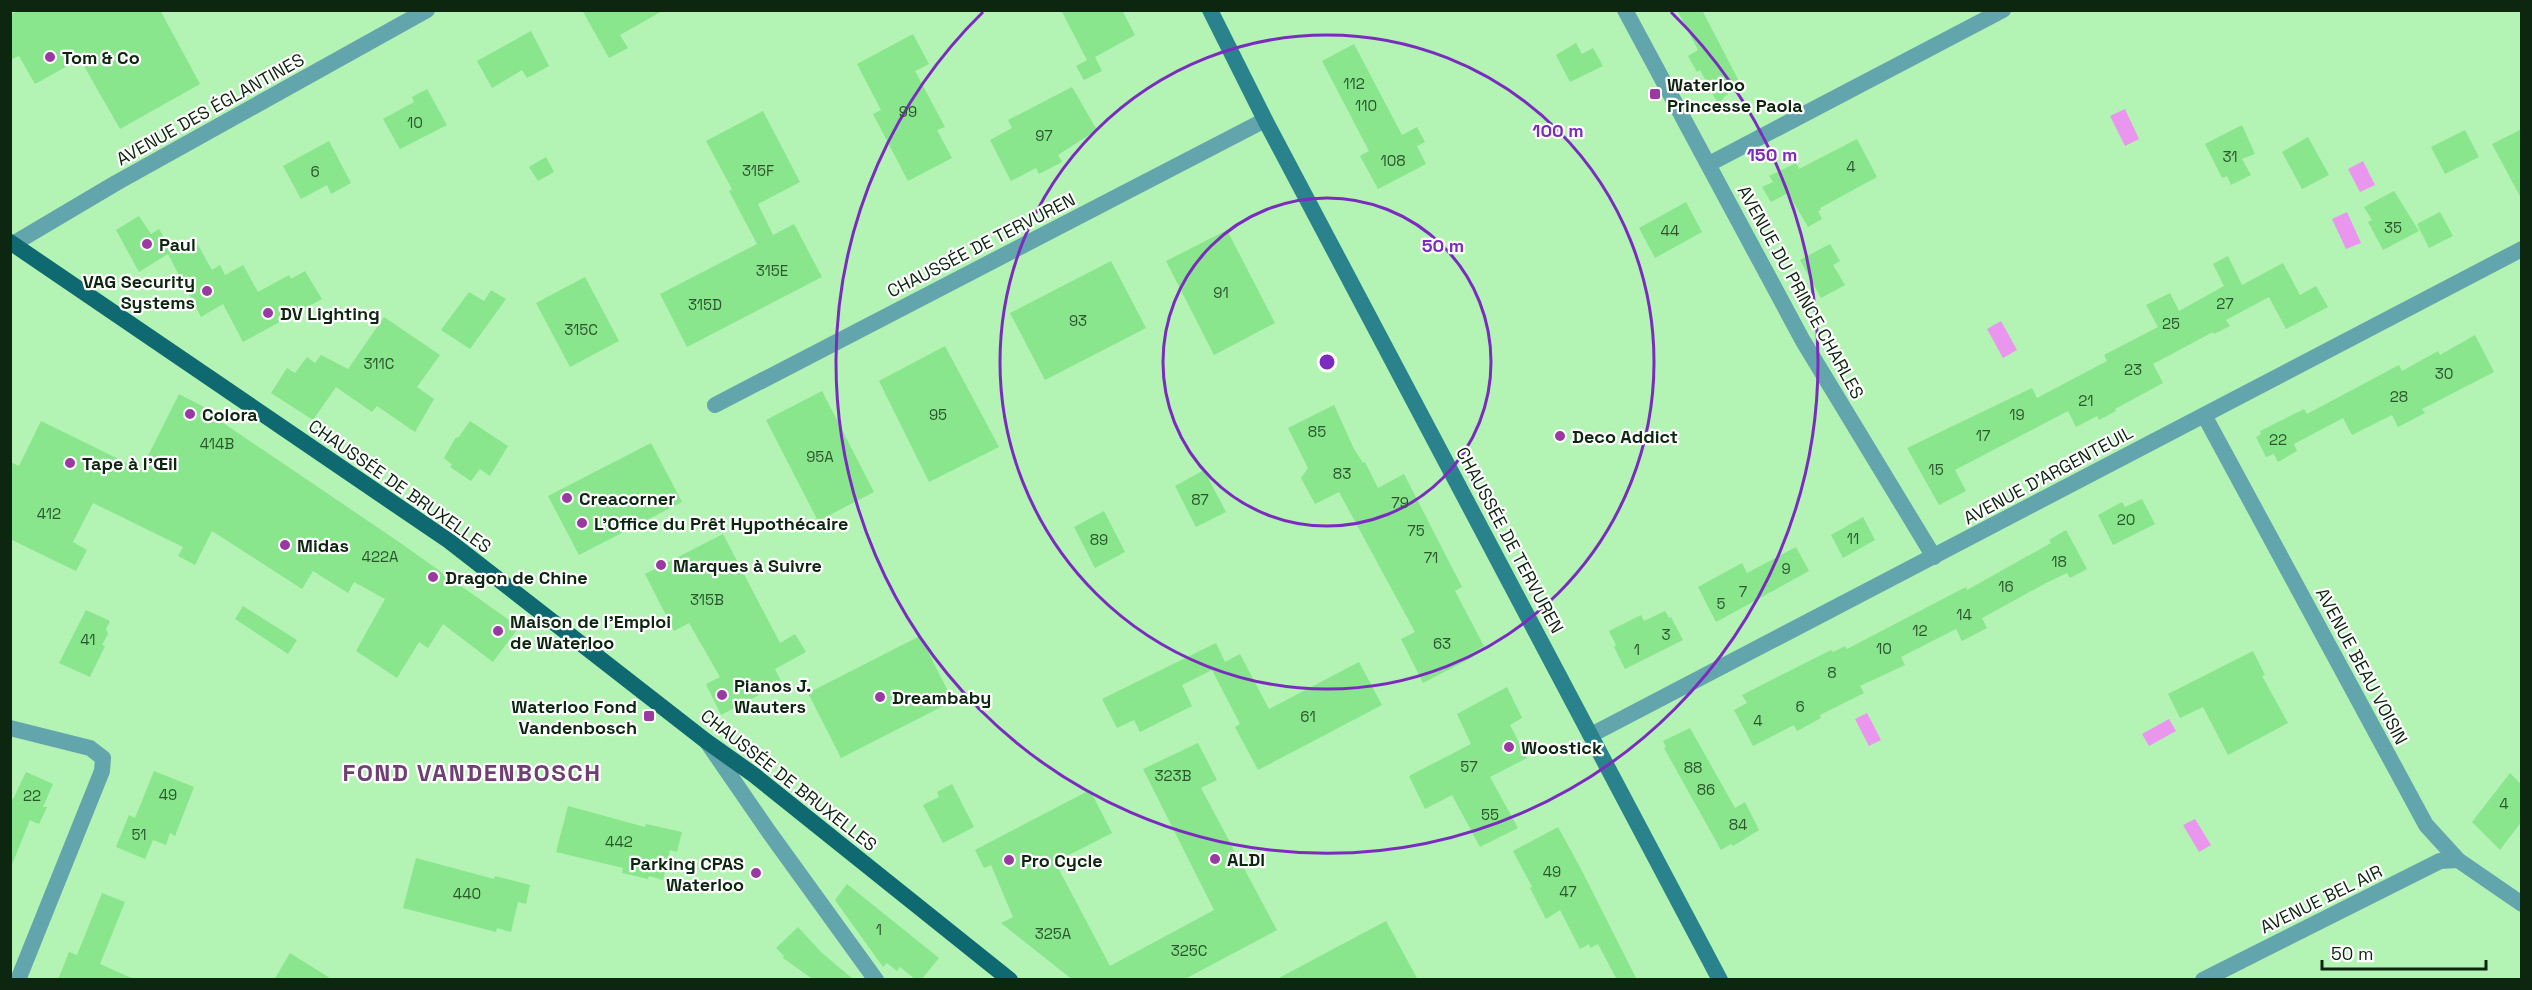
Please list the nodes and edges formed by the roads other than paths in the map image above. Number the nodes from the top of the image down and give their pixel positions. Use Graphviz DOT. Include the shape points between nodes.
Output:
graph roads {
  1 [pos="427,10"];
  2 [pos="1210,10"];
  3 [pos="1625,10"];
  4 [pos="2003,10"];
  5 [pos="1265,120"];
  6 [pos="1708,164"];
  7 [pos="12,243"];
  8 [pos="2522,249"];
  9 [pos="715,405"];
  10 [pos="2204,415"];
  11 [pos="1934,557"];
  12 [pos="10,728"];
  13 [pos="1592,735"];
  14 [pos="706,741"];
  15 [pos="2458,860"];
  16 [pos="2522,904"];
  17 [pos="18,980"];
  18 [pos="876,980"];
  19 [pos="1010,980"];
  20 [pos="1720,980"];
  21 [pos="2203,980"];
  1 -- 7 [label="street, AVENUE DES ÉGLANTINES"];
  2 -- 5 [label="main road, CHAUSSÉE DE TERVUREN"];
  3 -- 6 [label="street, AVENUE DU PRINCE CHARLES"];
  4 -- 6 [label="street"];
  5 -- 9 [label="street, CHAUSSÉE DE TERVUREN"];
  5 -- 13 [label="main road, CHAUSSÉE DE TERVUREN"];
  6 -- 11 [label="street, AVENUE DU PRINCE CHARLES" via="1803,341"];
  7 -- 14 [label="main road, CHAUSSÉE DE BRUXELLES" via="449,541"];
  8 -- 10 [label="street, AVENUE D'ARGENTEUIL"];
  10 -- 11 [label="street, AVENUE D'ARGENTEUIL"];
  10 -- 15 [label="street, AVENUE BEAU VOISIN" via="2426,825"];
  11 -- 13 [label="street, AVENUE D'ARGENTEUIL"];
  12 -- 17 [label="street" via="90,748 103,758 102,771"];
  13 -- 20 [label="main road, CHAUSSÉE DE TERVUREN"];
  14 -- 18 [label="street"];
  14 -- 19 [label="main road, CHAUSSÉE DE BRUXELLES"];
  15 -- 16 [label="street, AVENUE BEAU VOISIN"];
  15 -- 21 [label="street, AVENUE BEL AIR" via="2440,861"];
}
